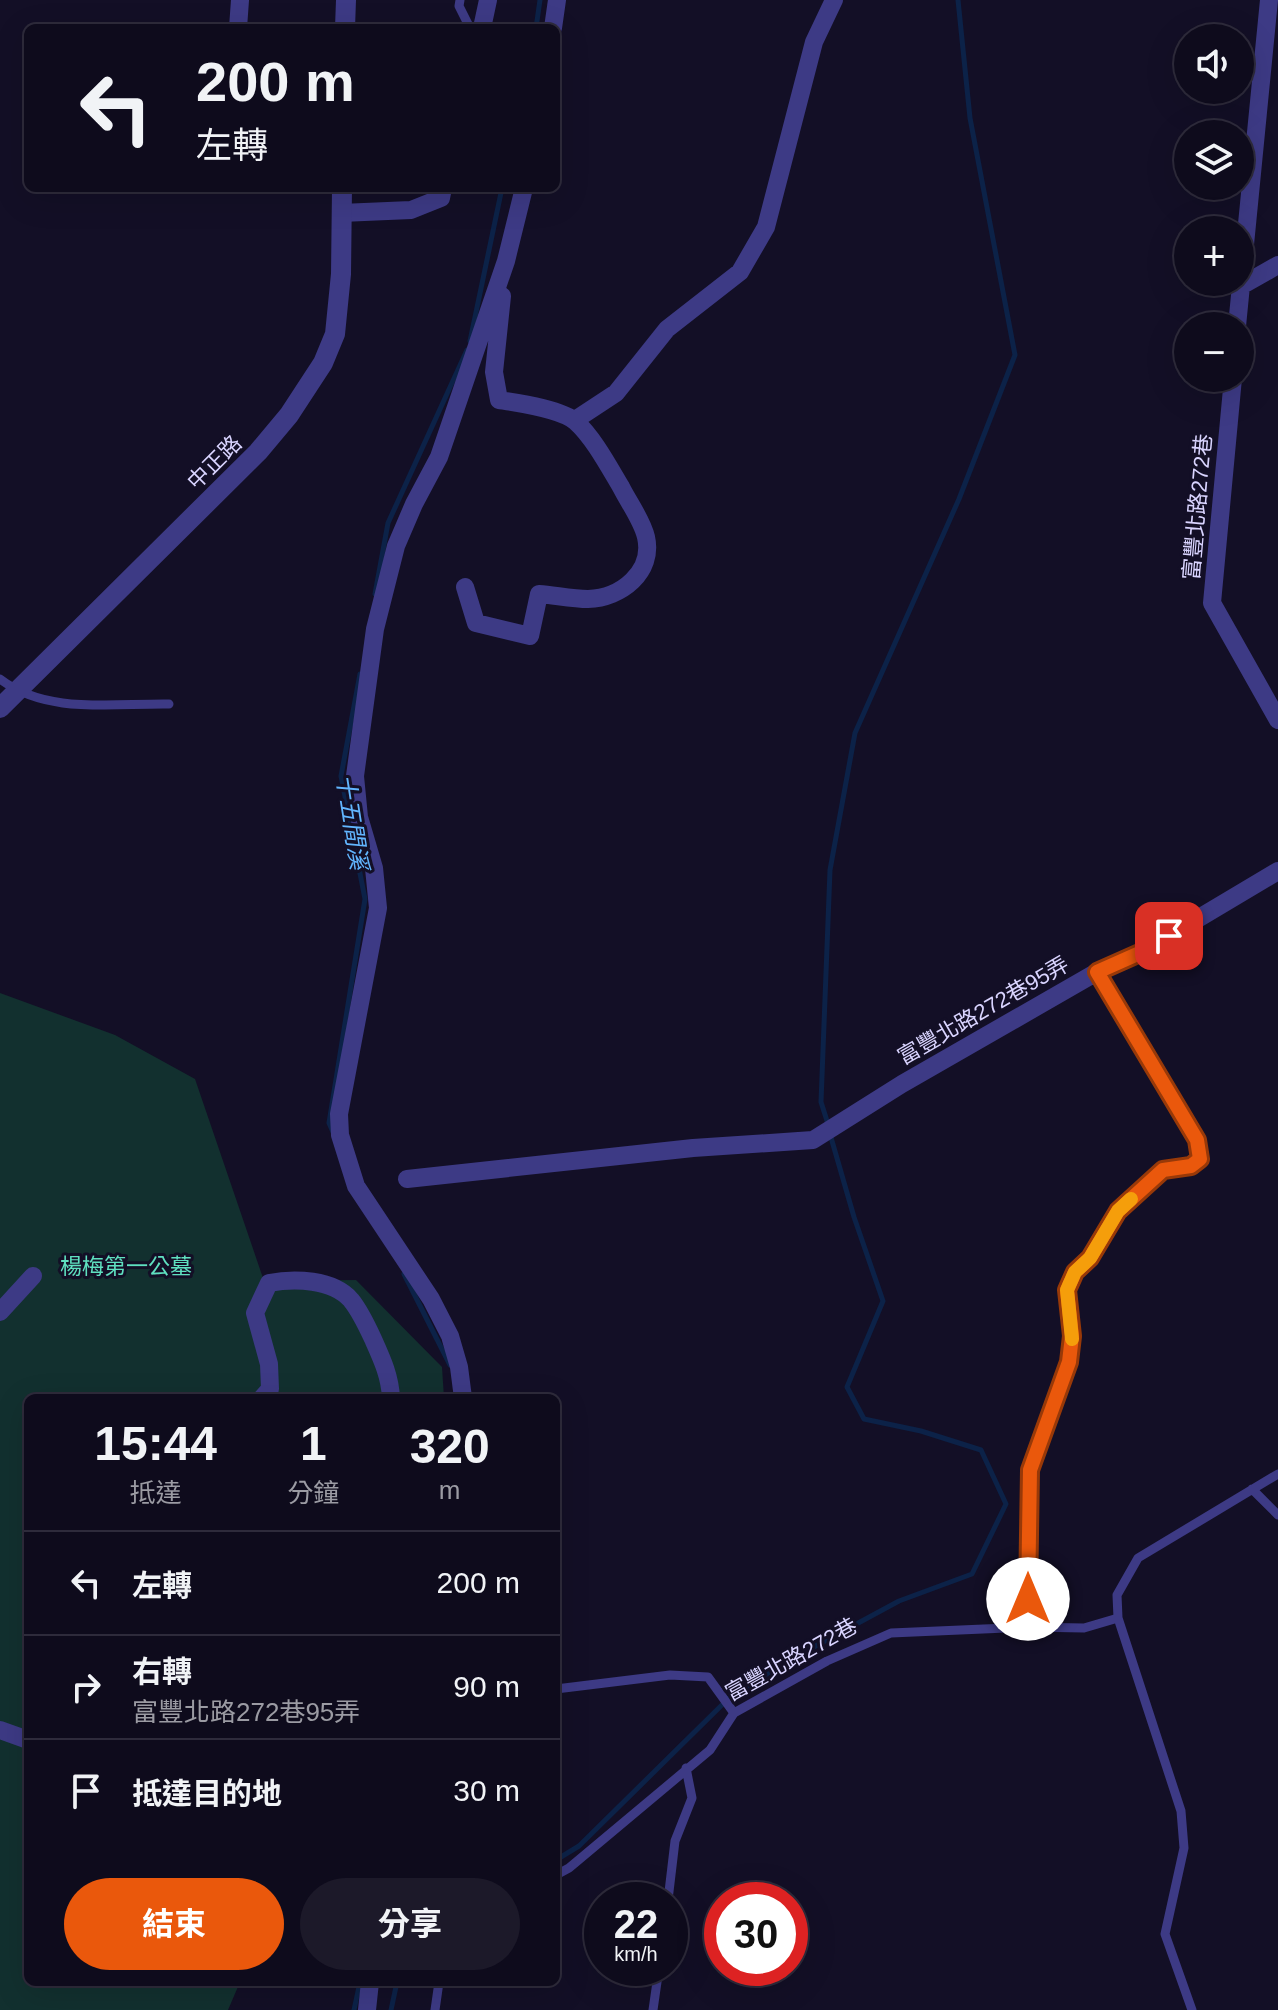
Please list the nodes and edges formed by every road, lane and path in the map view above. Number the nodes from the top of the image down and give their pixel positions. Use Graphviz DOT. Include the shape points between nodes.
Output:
graph roads {
  1 [pos="240,0"];
  2 [pos="346,0"];
  3 [pos="460,0"];
  4 [pos="488,0"];
  5 [pos="557,0"];
  6 [pos="834,0"];
  7 [pos="1269,0"];
  8 [pos="238,24"];
  9 [pos="345,24"];
  10 [pos="468,24"];
  11 [pos="483,24"];
  12 [pos="554,24"];
  13 [pos="342,192"];
  14 [pos="442,192"];
  15 [pos="523,192"];
  16 [pos="341,213"];
  17 [pos="1248,216"];
  18 [pos="506,261"];
  19 [pos="1278,265"];
  20 [pos="1254,279"];
  21 [pos="1232,392"];
  22 [pos="575,420"];
  23 [pos="465,587"];
  24 [pos="8,685"];
  25 [pos="169,704"];
  26 [pos="0,708"];
  27 [pos="1278,720"];
  28 [pos="1278,871"];
  29 [pos="1097,972"];
  30 [pos="407,1179"];
  31 [pos="33,1276"];
  32 [pos="0,1312"];
  33 [pos="266,1394"];
  34 [pos="391,1394"];
  35 [pos="462,1394"];
  36 [pos="1278,1474"];
  37 [pos="1252,1489"];
  38 [pos="1278,1515"];
  39 [pos="1118,1618"];
  40 [pos="1028,1627"];
  41 [pos="560,1689"];
  42 [pos="733,1712"];
  43 [pos="0,1730"];
  44 [pos="24,1739"];
  45 [pos="686,1768"];
  46 [pos="560,1873"];
  47 [pos="670,1882"];
  48 [pos="370,1986"];
  49 [pos="438,1986"];
  50 [pos="656,1986"];
  51 [pos="367,2010"];
  52 [pos="435,2010"];
  53 [pos="653,2010"];
  54 [pos="1192,2010"];
  1 -- 8 [label="street"];
  2 -- 9 [label="street"];
  3 -- 10 [label="lane"];
  4 -- 11 [label="street"];
  5 -- 12 [label="street"];
  6 -- 22 [label="street" via="814,42 766,227 740,272 667,329 616,393"];
  7 -- 17 [label="street"];
  13 -- 16 [label="street, 中正路"];
  14 -- 16 [label="street" via="441,198 411,210"];
  15 -- 18 [label="street"];
  16 -- 24 [label="street, 中正路" via="335,334 289,415 258,452"];
  18 -- 22 [label="street" via="494,372 499,400"];
  18 -- 35 [label="street" via="439,457 396,546 375,629 355,776 378,908 339,1114 356,1186 450,1336"];
  19 -- 20 [label="street"];
  21 -- 27 [label="street, 富豐北路272巷" via="1212,603"];
  22 -- 23 [label="street" via="606,461 644,530 643,569 625,589 589,599 539,594 530,636 476,623"];
  24 -- 25 [label="lane" via="49,703"];
  24 -- 26 [label="street, 中正路"];
  28 -- 29 [label="street, 富豐北路272巷95弄" via="1142,952"];
  29 -- 30 [label="street, 富豐北路272巷95弄" via="813,1140"];
  29 -- 40 [label="street" via="1197,1140 1200,1159 1191,1166 1163,1170 1118,1211 1067,1290 1069,1362 1030,1470"];
  31 -- 32 [label="street"];
  33 -- 34 [label="street" via="269,1364 255,1313 269,1283 286,1279 319,1282 350,1298 382,1358"];
  36 -- 37 [label="lane"];
  37 -- 38 [label="lane"];
  37 -- 39 [label="lane" via="1138,1558 1117,1595"];
  39 -- 40 [label="lane, 富豐北路272巷" via="1084,1628"];
  39 -- 54 [label="lane" via="1181,1811 1184,1848 1165,1934"];
  40 -- 42 [label="lane, 富豐北路272巷" via="891,1633"];
  41 -- 42 [label="lane" via="670,1675 708,1677"];
  42 -- 45 [label="lane, 富豐北路272巷" via="710,1750"];
  43 -- 44 [label="street"];
  45 -- 46 [label="lane, 富豐北路272巷"];
  45 -- 47 [label="lane" via="692,1798 675,1841"];
  48 -- 51 [label="street"];
  49 -- 52 [label="lane"];
  50 -- 53 [label="lane"];
}
